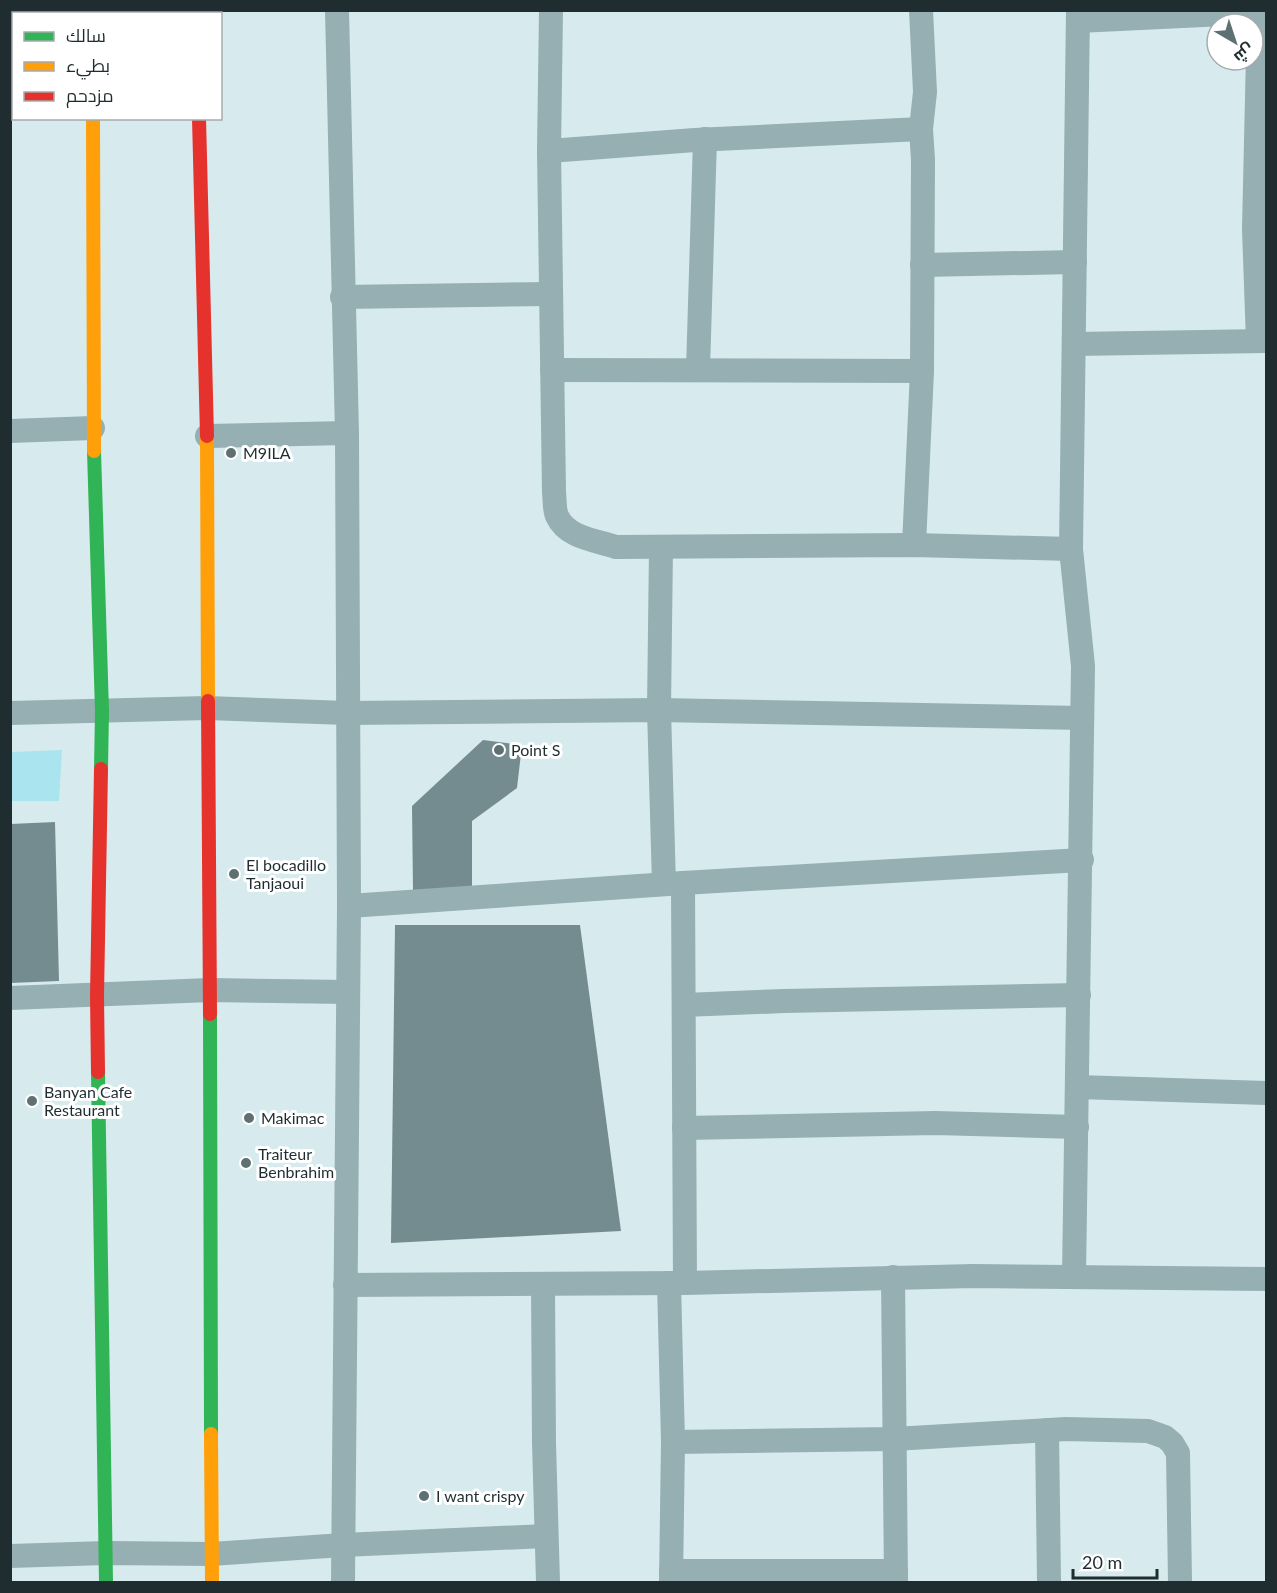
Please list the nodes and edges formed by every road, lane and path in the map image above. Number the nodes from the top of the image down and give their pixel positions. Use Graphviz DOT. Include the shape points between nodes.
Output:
graph roads {
  1 [pos="337,10"];
  2 [pos="551,10"];
  3 [pos="921,10"];
  4 [pos="1205,13"];
  5 [pos="1078,16"];
  6 [pos="1259,72"];
  7 [pos="93,120"];
  8 [pos="199,120"];
  9 [pos="921,129"];
  10 [pos="705,140"];
  11 [pos="549,151"];
  12 [pos="1075,262"];
  13 [pos="922,265"];
  14 [pos="551,294"];
  15 [pos="342,297"];
  16 [pos="1262,341"];
  17 [pos="1074,344"];
  18 [pos="552,370"];
  19 [pos="698,370"];
  20 [pos="922,371"];
  21 [pos="93,428"];
  22 [pos="10,431"];
  23 [pos="347,433"];
  24 [pos="207,436"];
  25 [pos="914,545"];
  26 [pos="661,548"];
  27 [pos="1071,549"];
  28 [pos="207,708"];
  29 [pos="659,710"];
  30 [pos="102,711"];
  31 [pos="10,713"];
  32 [pos="346,713"];
  33 [pos="1082,718"];
  34 [pos="1082,860"];
  35 [pos="674,884"];
  36 [pos="349,906"];
  37 [pos="210,990"];
  38 [pos="348,992"];
  39 [pos="1079,995"];
  40 [pos="97,996"];
  41 [pos="10,998"];
  42 [pos="684,1005"];
  43 [pos="1078,1087"];
  44 [pos="1266,1093"];
  45 [pos="1077,1127"];
  46 [pos="684,1128"];
  47 [pos="1074,1276"];
  48 [pos="892,1277"];
  49 [pos="1266,1279"];
  50 [pos="677,1283"];
  51 [pos="543,1284"];
  52 [pos="345,1285"];
  53 [pos="1047,1430"];
  54 [pos="894,1439"];
  55 [pos="673,1442"];
  56 [pos="546,1536"];
  57 [pos="344,1545"];
  58 [pos="106,1553"];
  59 [pos="212,1554"];
  60 [pos="10,1556"];
  61 [pos="671,1577"];
  62 [pos="896,1577"];
  63 [pos="106,1582"];
  64 [pos="212,1582"];
  65 [pos="343,1582"];
  66 [pos="548,1582"];
  67 [pos="1049,1582"];
  68 [pos="1180,1582"];
  1 -- 15 [label="street"];
  2 -- 11 [label="street"];
  3 -- 9 [label="street" via="925,92"];
  4 -- 5 [label="street"];
  5 -- 12 [label="street"];
  6 -- 16 [label="street" via="1254,229"];
  7 -- 21 [label="street"];
  8 -- 24 [label="street"];
  9 -- 10 [label="street"];
  9 -- 13 [label="street"];
  10 -- 11 [label="street"];
  10 -- 19 [label="street"];
  11 -- 14 [label="street"];
  12 -- 13 [label="street"];
  12 -- 17 [label="street"];
  13 -- 20 [label="street"];
  14 -- 15 [label="street"];
  14 -- 18 [label="street"];
  15 -- 23 [label="street"];
  16 -- 17 [label="street"];
  17 -- 27 [label="street"];
  18 -- 19 [label="street"];
  18 -- 26 [label="street" via="556,514 573,534 616,547"];
  19 -- 20 [label="street"];
  20 -- 25 [label="street"];
  21 -- 22 [label="street"];
  21 -- 30 [label="street"];
  23 -- 24 [label="street"];
  23 -- 32 [label="street"];
  24 -- 28 [label="street"];
  25 -- 26 [label="street"];
  25 -- 27 [label="street"];
  26 -- 29 [label="street"];
  27 -- 33 [label="street" via="1082,646"];
  28 -- 30 [label="street"];
  28 -- 32 [label="street"];
  28 -- 37 [label="street"];
  29 -- 32 [label="street"];
  29 -- 33 [label="street"];
  29 -- 35 [label="street"];
  30 -- 31 [label="street"];
  30 -- 40 [label="street"];
  32 -- 36 [label="street"];
  33 -- 34 [label="street"];
  34 -- 35 [label="street"];
  34 -- 39 [label="street"];
  35 -- 36 [label="street"];
  35 -- 42 [label="street"];
  36 -- 38 [label="street"];
  37 -- 38 [label="street"];
  37 -- 40 [label="street"];
  37 -- 59 [label="street"];
  38 -- 52 [label="street"];
  39 -- 42 [label="street"];
  39 -- 43 [label="street"];
  40 -- 41 [label="street"];
  40 -- 58 [label="street"];
  42 -- 46 [label="street"];
  43 -- 44 [label="street"];
  43 -- 45 [label="street"];
  45 -- 46 [label="street" via="935,1123"];
  45 -- 47 [label="street"];
  46 -- 50 [label="street"];
  47 -- 48 [label="street"];
  47 -- 49 [label="street"];
  48 -- 50 [label="street"];
  48 -- 54 [label="street"];
  50 -- 51 [label="street"];
  50 -- 55 [label="street"];
  51 -- 52 [label="street"];
  51 -- 56 [label="street"];
  52 -- 57 [label="street"];
  53 -- 54 [label="street"];
  53 -- 67 [label="street"];
  53 -- 68 [label="street" via="1148,1431 1172,1443 1178,1453"];
  54 -- 55 [label="street"];
  54 -- 62 [label="street"];
  55 -- 61 [label="street"];
  56 -- 57 [label="street"];
  56 -- 66 [label="street"];
  57 -- 59 [label="street"];
  57 -- 65 [label="street"];
  58 -- 59 [label="street"];
  58 -- 60 [label="street"];
  58 -- 63 [label="street"];
  59 -- 64 [label="street"];
  61 -- 62 [label="street"];
}
